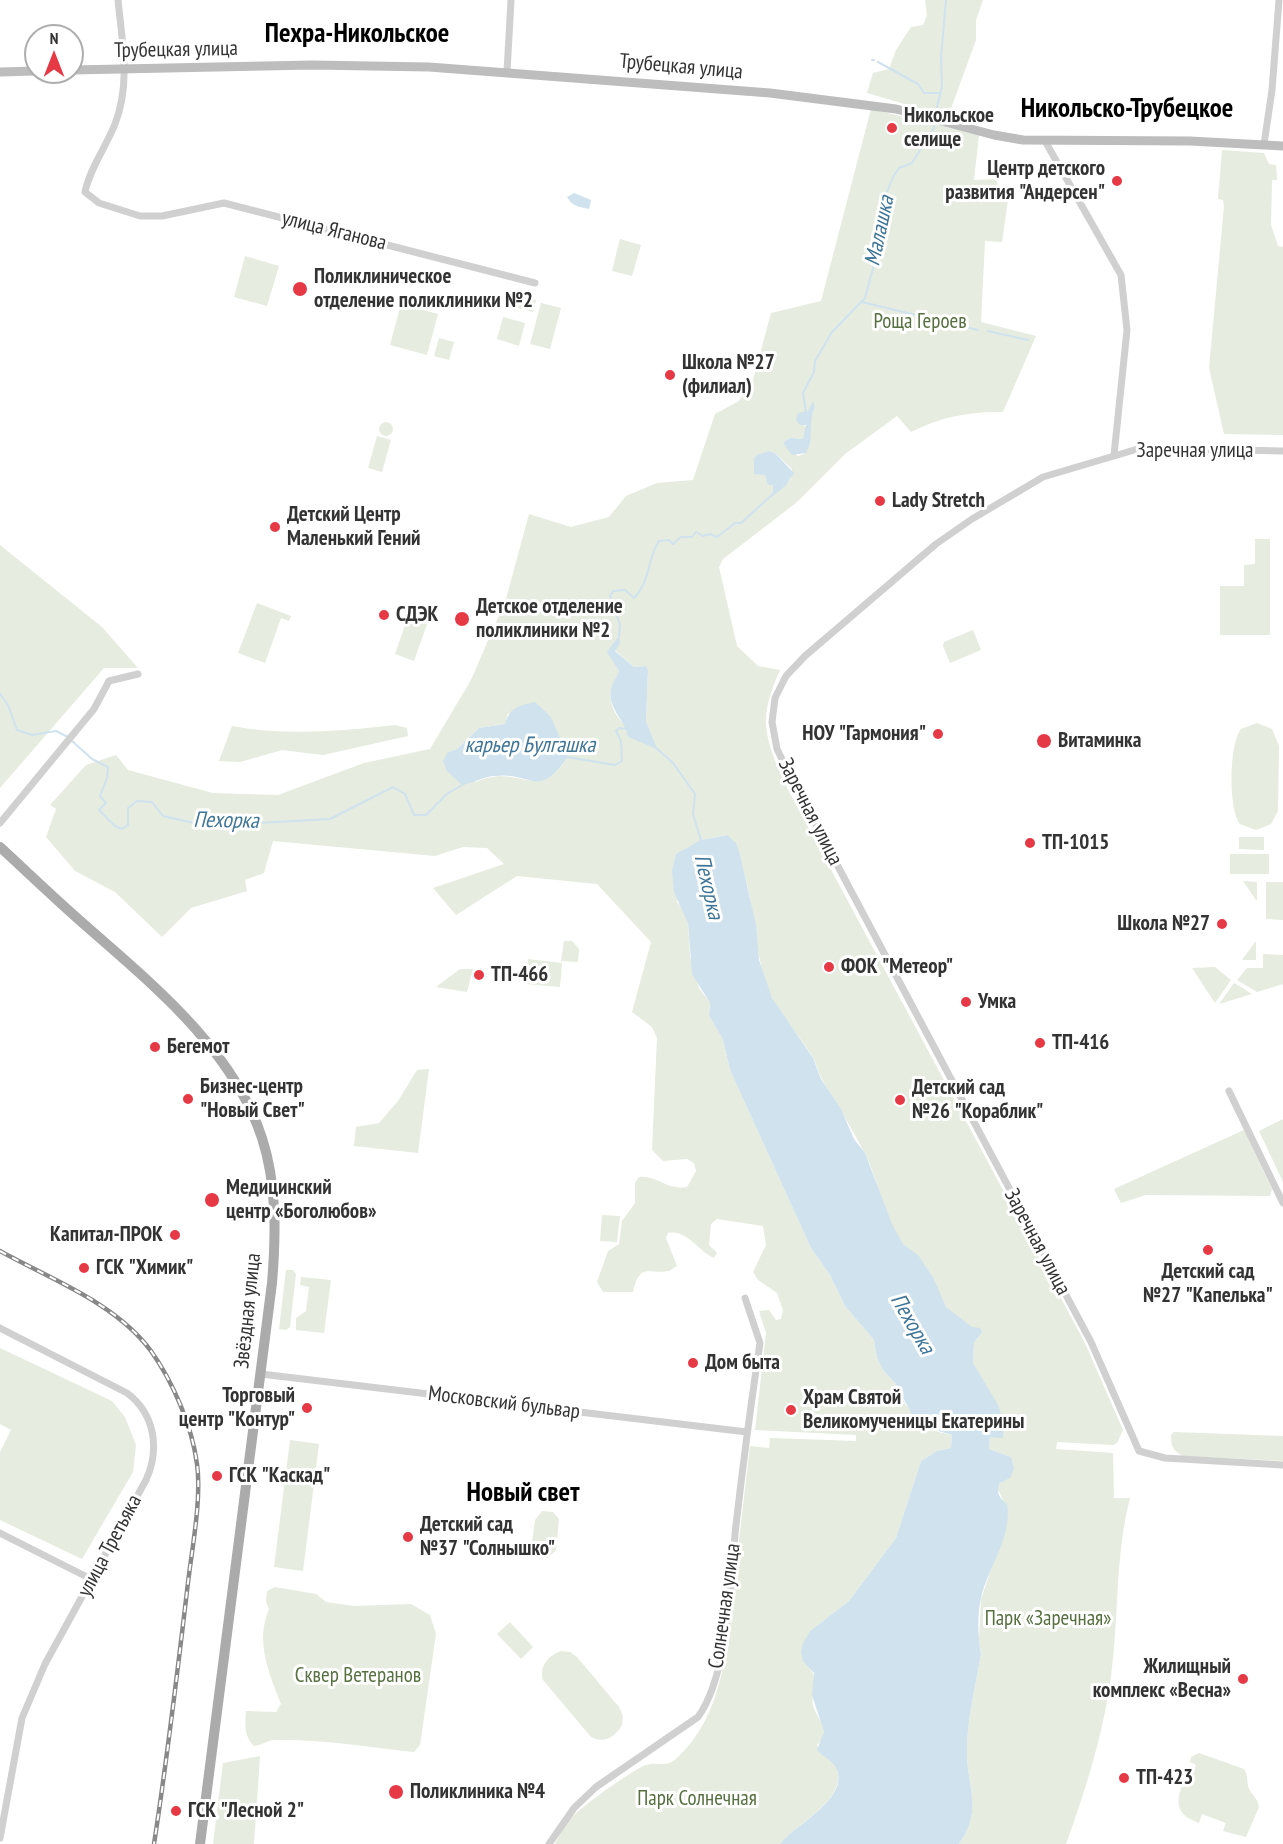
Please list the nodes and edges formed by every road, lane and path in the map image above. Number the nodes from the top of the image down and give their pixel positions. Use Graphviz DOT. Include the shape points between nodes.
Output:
graph roads {
  1 [pos="118,0"];
  2 [pos="511,0"];
  3 [pos="1279,0"];
  4 [pos="84,70"];
  5 [pos="126,70"];
  6 [pos="24,71"];
  7 [pos="0,72"];
  8 [pos="507,72"];
  9 [pos="1045,141"];
  10 [pos="1264,144"];
  11 [pos="1283,146"];
  12 [pos="535,282"];
  13 [pos="1283,451"];
  14 [pos="1114,455"];
  15 [pos="138,674"];
  16 [pos="0,823"];
  17 [pos="0,847"];
  18 [pos="1229,1091"];
  19 [pos="1283,1203"];
  20 [pos="744,1298"];
  21 [pos="0,1328"];
  22 [pos="261,1374"];
  23 [pos="747,1432"];
  24 [pos="1283,1465"];
  25 [pos="0,1533"];
  26 [pos="93,1580"];
  27 [pos="0,1838"];
  28 [pos="200,1844"];
  29 [pos="549,1844"];
  1 -- 5 [label="street"];
  2 -- 8 [label="street"];
  3 -- 10 [label="street"];
  4 -- 5 [label="main road, Трубецкая улица"];
  5 -- 8 [label="main road, Трубецкая улица" via="380,64"];
  5 -- 12 [label="street, улица Яганова" via="115,122 85,192 99,203 132,214 162,216 224,203"];
  6 -- 7 [label="main road"];
  8 -- 9 [label="main road, Трубецкая улица" via="770,93 896,109 994,135"];
  9 -- 10 [label="main road, Трубецкая улица"];
  9 -- 14 [label="street" via="1121,275 1127,330"];
  10 -- 11 [label="main road, Трубецкая улица"];
  13 -- 14 [label="street, Заречная улица" via="1141,448"];
  14 -- 24 [label="street, Заречная улица" via="1043,477 936,544 786,676 775,698 772,722 777,749 792,780 1091,1342 1138,1450 1165,1458"];
  15 -- 16 [label="street" via="109,681 94,708"];
  17 -- 22 [label="main road, Звёздная улица" via="176,1008 230,1076 249,1111 263,1142 274,1204 274,1266"];
  18 -- 19 [label="street"];
  20 -- 23 [label="street, Солнечная улица" via="760,1343"];
  21 -- 26 [label="street, улица Третьяка" via="127,1393 139,1402 153,1432 151,1469"];
  22 -- 23 [label="street, Московский бульвар"];
  22 -- 28 [label="main road, Звёздная улица"];
  23 -- 29 [label="street, Солнечная улица" via="724,1626 714,1689 708,1703 698,1717 596,1787 574,1808"];
  25 -- 26 [label="street"];
  26 -- 27 [label="street, улица Третьяка" via="45,1664 21,1718"];
}
